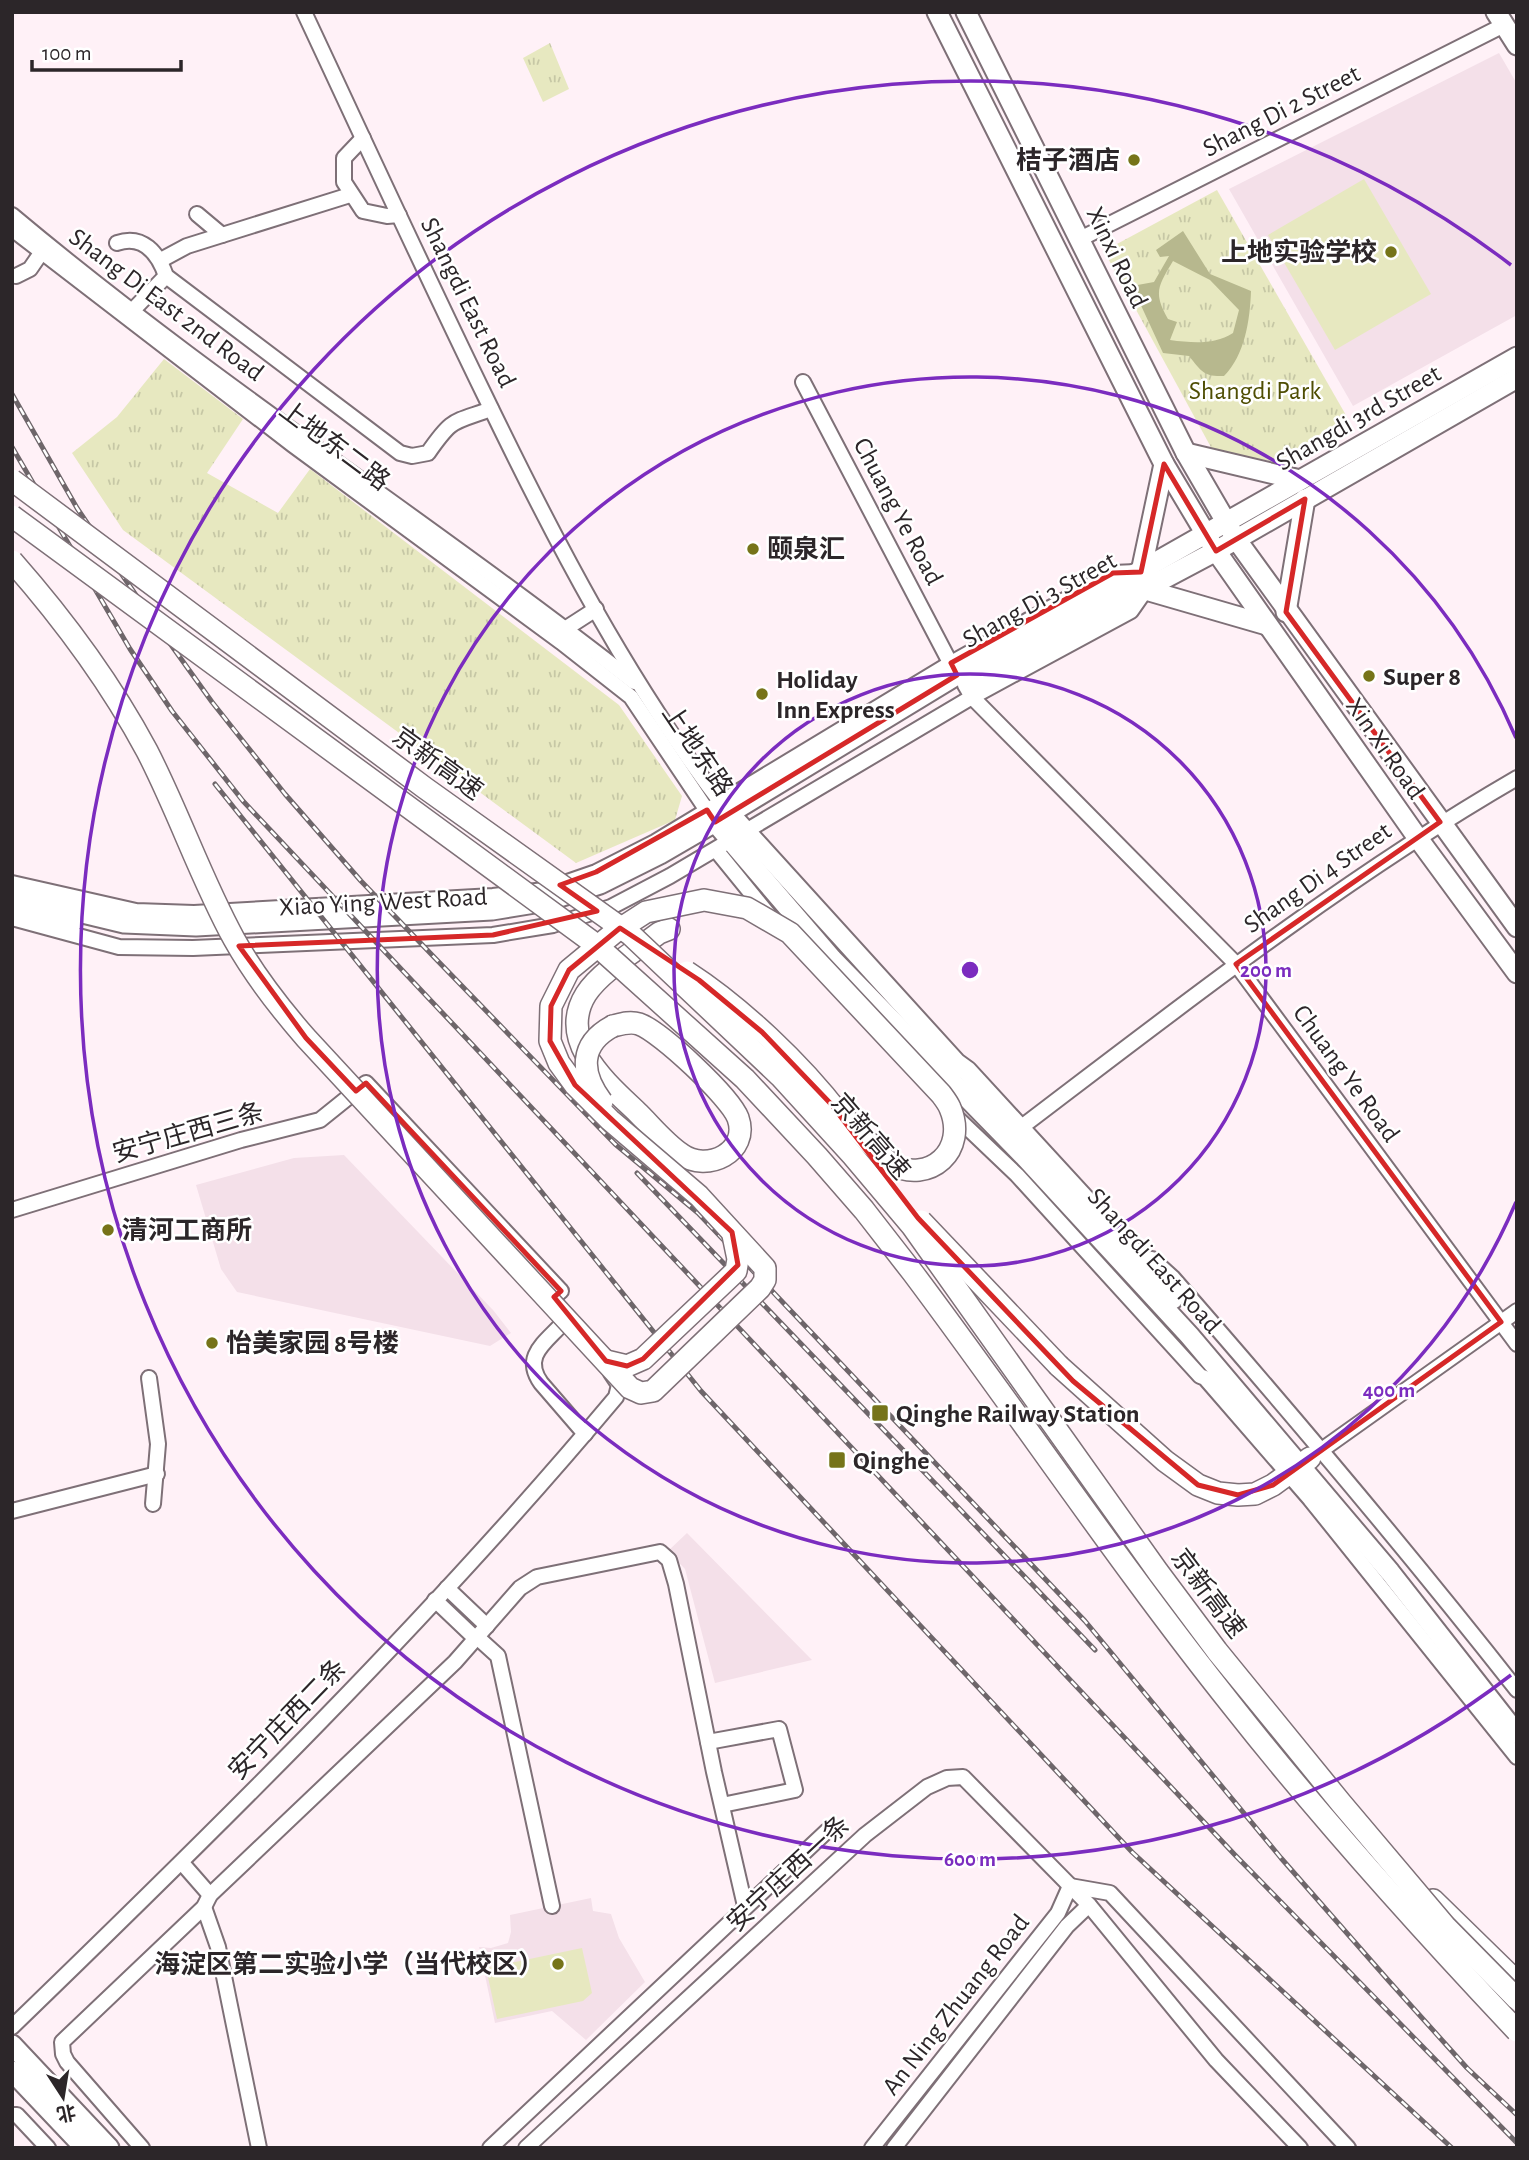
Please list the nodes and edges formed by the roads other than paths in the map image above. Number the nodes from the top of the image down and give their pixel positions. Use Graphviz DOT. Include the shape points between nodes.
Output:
graph roads {
  1 [pos="304,12"];
  2 [pos="937,12"];
  3 [pos="966,12"];
  4 [pos="1500,18"];
  5 [pos="1517,45"];
  6 [pos="363,138"];
  7 [pos="351,195"];
  8 [pos="197,214"];
  9 [pos="12,215"];
  10 [pos="399,215"];
  11 [pos="12,229"];
  12 [pos="222,235"];
  13 [pos="1080,239"];
  14 [pos="117,243"];
  15 [pos="41,253"];
  16 [pos="161,260"];
  17 [pos="16,276"];
  18 [pos="166,276"];
  19 [pos="133,310"];
  20 [pos="1517,357"];
  21 [pos="1517,378"];
  22 [pos="803,382"];
  23 [pos="491,408"];
  24 [pos="1186,453"];
  25 [pos="1164,464"];
  26 [pos="12,480"];
  27 [pos="1300,480"];
  28 [pos="1306,499"];
  29 [pos="12,516"];
  30 [pos="1231,531"];
  31 [pos="1211,543"];
  32 [pos="12,561"];
  33 [pos="1143,581"];
  34 [pos="596,609"];
  35 [pos="1286,612"];
  36 [pos="1267,625"];
  37 [pos="565,629"];
  38 [pos="961,680"];
  39 [pos="636,692"];
  40 [pos="1517,778"];
  41 [pos="1440,822"];
  42 [pos="728,827"];
  43 [pos="1417,837"];
  44 [pos="12,883"];
  45 [pos="12,896"];
  46 [pos="12,910"];
  47 [pos="12,918"];
  48 [pos="1517,927"];
  49 [pos="669,929"];
  50 [pos="631,935"];
  51 [pos="1236,964"];
  52 [pos="1517,973"];
  53 [pos="831,1104"];
  54 [pos="1019,1129"];
  55 [pos="638,1142"];
  56 [pos="12,1210"];
  57 [pos="732,1232"];
  58 [pos="1517,1311"];
  59 [pos="1501,1322"];
  60 [pos="563,1324"];
  61 [pos="1189,1335"];
  62 [pos="1517,1344"];
  63 [pos="612,1368"];
  64 [pos="149,1378"];
  65 [pos="1205,1378"];
  66 [pos="585,1434"];
  67 [pos="1305,1462"];
  68 [pos="157,1474"];
  69 [pos="153,1504"];
  70 [pos="12,1511"];
  71 [pos="447,1588"];
  72 [pos="435,1600"];
  73 [pos="1431,1623"];
  74 [pos="480,1634"];
  75 [pos="1439,1659"];
  76 [pos="1517,1690"];
  77 [pos="1471,1698"];
  78 [pos="1497,1708"];
  79 [pos="1517,1715"];
  80 [pos="1517,1734"];
  81 [pos="708,1742"];
  82 [pos="1517,1757"];
  83 [pos="722,1805"];
  84 [pos="827,1831"];
  85 [pos="182,1863"];
  86 [pos="1393,1864"];
  87 [pos="1070,1886"];
  88 [pos="207,1901"];
  89 [pos="1089,1905"];
  90 [pos="552,1906"];
  91 [pos="746,1906"];
  92 [pos="1517,1982"];
  93 [pos="1517,1999"];
  94 [pos="12,2026"];
  95 [pos="1517,2031"];
  96 [pos="12,2045"];
  97 [pos="12,2071"];
  98 [pos="12,2115"];
  99 [pos="48,2148"];
  100 [pos="85,2148"];
  101 [pos="109,2148"];
  102 [pos="142,2148"];
  103 [pos="259,2148"];
  104 [pos="490,2148"];
  105 [pos="526,2148"];
  106 [pos="872,2148"];
  107 [pos="894,2148"];
  108 [pos="1300,2148"];
  109 [pos="1348,2148"];
  1 -- 6 [label="street, Shangdi East Road"];
  2 -- 25 [label="main road, Xinxi Road"];
  3 -- 13 [label="main road, Xinxi Road"];
  4 -- 5 [label="main road"];
  4 -- 13 [label="street, Shang Di 2 Street"];
  6 -- 7 [label="street" via="344,158 344,181"];
  6 -- 10 [label="street, Shangdi East Road"];
  7 -- 10 [label="street" via="363,211"];
  7 -- 12 [label="street"];
  8 -- 12 [label="street"];
  9 -- 19 [label="street, Shang Di East 2nd Road"];
  10 -- 23 [label="street, Shangdi East Road"];
  11 -- 15 [label="street, 上地东二路"];
  12 -- 16 [label="street"];
  13 -- 24 [label="main road, Xinxi Road"];
  14 -- 16 [label="street" via="146,243"];
  15 -- 17 [label="street" via="30,269"];
  15 -- 39 [label="street, 上地东二路" via="293,446"];
  16 -- 18 [label="street"];
  18 -- 19 [label="street"];
  18 -- 23 [label="street" via="400,453 428,453 446,427"];
  19 -- 37 [label="street, Shang Di East 2nd Road"];
  20 -- 27 [label="main road, Shangdi 3rd Street"];
  21 -- 28 [label="main road, Shangdi 3rd Street"];
  22 -- 38 [label="street, Chuang Ye Road"];
  23 -- 34 [label="street, Shangdi East Road"];
  24 -- 27 [label="main road"];
  24 -- 30 [label="main road, Xinxi Road"];
  25 -- 31 [label="main road, Xinxi Road"];
  25 -- 33 [label="main road"];
  26 -- 50 [label="highway, 京新高速, bridge" via="414,780"];
  27 -- 30 [label="main road, Shangdi 3rd Street"];
  28 -- 30 [label="main road, Shangdi 3rd Street"];
  28 -- 35 [label="main road"];
  29 -- 95 [label="highway, 京新高速, bridge" via="595,944 745,1079 864,1210 913,1273 1233,1707 1324,1819"];
  30 -- 31 [label="main road"];
  30 -- 35 [label="main road, Xin Xi Road"];
  31 -- 33 [label="main road"];
  31 -- 36 [label="main road, Xin Xi Road"];
  32 -- 63 [label="highway, bridge" via="66,625 121,705 234,939 262,985"];
  33 -- 36 [label="main road"];
  33 -- 38 [label="main road, Shang Di 3 Street"];
  33 -- 38 [label="street, Shang Di 3 Street" via="1130,611"];
  34 -- 37 [label="street"];
  34 -- 39 [label="street, Shangdi East Road"];
  35 -- 41 [label="main road, Xin Xi Road"];
  36 -- 43 [label="main road, Xin Xi Road"];
  37 -- 39 [label="street, Shang Di East 2nd Road"];
  38 -- 42 [label="main road, Shang Di 3 Street"];
  38 -- 51 [label="street, Chuang Ye Road"];
  39 -- 42 [label="street, Shangdi East Road"];
  40 -- 41 [label="street, Shang Di 4 Street"];
  41 -- 43 [label="street, Shang Di 4 Street"];
  41 -- 48 [label="main road, Xin Xi Road"];
  42 -- 44 [label="street, Xiao Ying West Road" via="655,842 596,872 544,890 492,896 194,913 135,911"];
  42 -- 45 [label="main road, Xiao Ying West Road" via="600,884 547,901 492,910 196,926 124,923"];
  42 -- 46 [label="main road, Xiao Ying West Road" via="606,894 550,912 492,923 194,937 121,934"];
  42 -- 47 [label="street, Xiao Ying West Road" via="670,876 611,907 553,925 493,935 119,947"];
  42 -- 54 [label="main road, Shangdi East Road"];
  42 -- 61 [label="main road, Shangdi East Road" via="832,959 1026,1158"];
  42 -- 65 [label="street" via="754,898 813,966 1017,1175"];
  43 -- 51 [label="street, Shang Di 4 Street"];
  43 -- 52 [label="main road, Xin Xi Road"];
  49 -- 55 [label="highway, bridge" via="587,993 577,1019 584,1052 595,1070 678,1152 696,1162 707,1163 727,1154 739,1128 729,1102 659,1034 636,1023 613,1026 593,1040 586,1066 588,1077 595,1093"];
  50 -- 53 [label="highway, bridge" via="699,980 762,1032"];
  50 -- 86 [label="highway, 京新高速, bridge" via="780,1076 912,1226 1217,1651"];
  51 -- 54 [label="street, Shang Di 4 Street"];
  51 -- 59 [label="street, Chuang Ye Road"];
  53 -- 55 [label="highway, bridge" via="901,1170 935,1166 954,1139 950,1108 941,1094 790,933 747,908 704,900 646,912 614,932 569,970 551,1006 550,1041 559,1063 575,1085"];
  53 -- 67 [label="highway, bridge" via="918,1218 1073,1381 1165,1461 1198,1485 1238,1495 1273,1486"];
  54 -- 67 [label="main road, Shangdi East Road" via="1140,1260"];
  55 -- 57 [label="highway, bridge"];
  56 -- 60 [label="street, 安宁庄西三条" via="320,1120 366,1083 561,1291 554,1297"];
  57 -- 63 [label="highway, bridge" via="736,1271 643,1359"];
  57 -- 63 [label="highway, bridge" via="765,1268 760,1288 653,1391 641,1394"];
  58 -- 59 [label="street"];
  59 -- 62 [label="street, Chuang Ye Road"];
  59 -- 67 [label="street"];
  60 -- 66 [label="street" via="534,1356 532,1365 534,1374"];
  60 -- 66 [label="street, 安宁庄西二条" via="619,1385 616,1397"];
  61 -- 65 [label="main road"];
  61 -- 67 [label="main road, Shangdi East Road"];
  64 -- 68 [label="street"];
  65 -- 67 [label="street"];
  66 -- 71 [label="street, 安宁庄西二条"];
  67 -- 73 [label="main road, Shangdi East Road"];
  67 -- 75 [label="street"];
  67 -- 76 [label="street"];
  67 -- 79 [label="main road, Shangdi East Road" via="1350,1504"];
  68 -- 69 [label="street"];
  68 -- 70 [label="street"];
  71 -- 72 [label="street, 安宁庄西二条"];
  71 -- 74 [label="street"];
  72 -- 74 [label="street"];
  72 -- 85 [label="street, 安宁庄西二条"];
  73 -- 75 [label="main road"];
  73 -- 78 [label="main road, Shangdi East Road"];
  74 -- 81 [label="street" via="520,1588 537,1577 660,1552 669,1560 676,1584"];
  74 -- 88 [label="street"];
  74 -- 90 [label="street" via="498,1657"];
  75 -- 77 [label="street"];
  77 -- 78 [label="main road"];
  77 -- 82 [label="street"];
  78 -- 80 [label="main road, Shangdi East Road"];
  81 -- 83 [label="street"];
  81 -- 83 [label="street" via="779,1729 795,1790"];
  83 -- 91 [label="street"];
  84 -- 91 [label="street"];
  85 -- 88 [label="street"];
  85 -- 94 [label="street, 安宁庄西二条"];
  86 -- 92 [label="highway, bridge"];
  86 -- 93 [label="highway, 京新高速, bridge" via="1445,1926"];
  87 -- 89 [label="street, 安宁庄西一条"];
  87 -- 105 [label="street, 安宁庄西一条" via="963,1777 927,1787 865,1835"];
  87 -- 106 [label="street, An Ning Zhuang Road" via="1058,1913"];
  87 -- 109 [label="street" via="1110,1893"];
  88 -- 102 [label="street" via="62,2042 67,2062"];
  88 -- 103 [label="street"];
  89 -- 107 [label="street, An Ning Zhuang Road" via="1067,1926"];
  89 -- 108 [label="street, 安宁庄西一条" via="1216,2060"];
  91 -- 104 [label="street"];
  96 -- 101 [label="main road"];
  97 -- 100 [label="main road"];
  98 -- 99 [label="street"];
}
